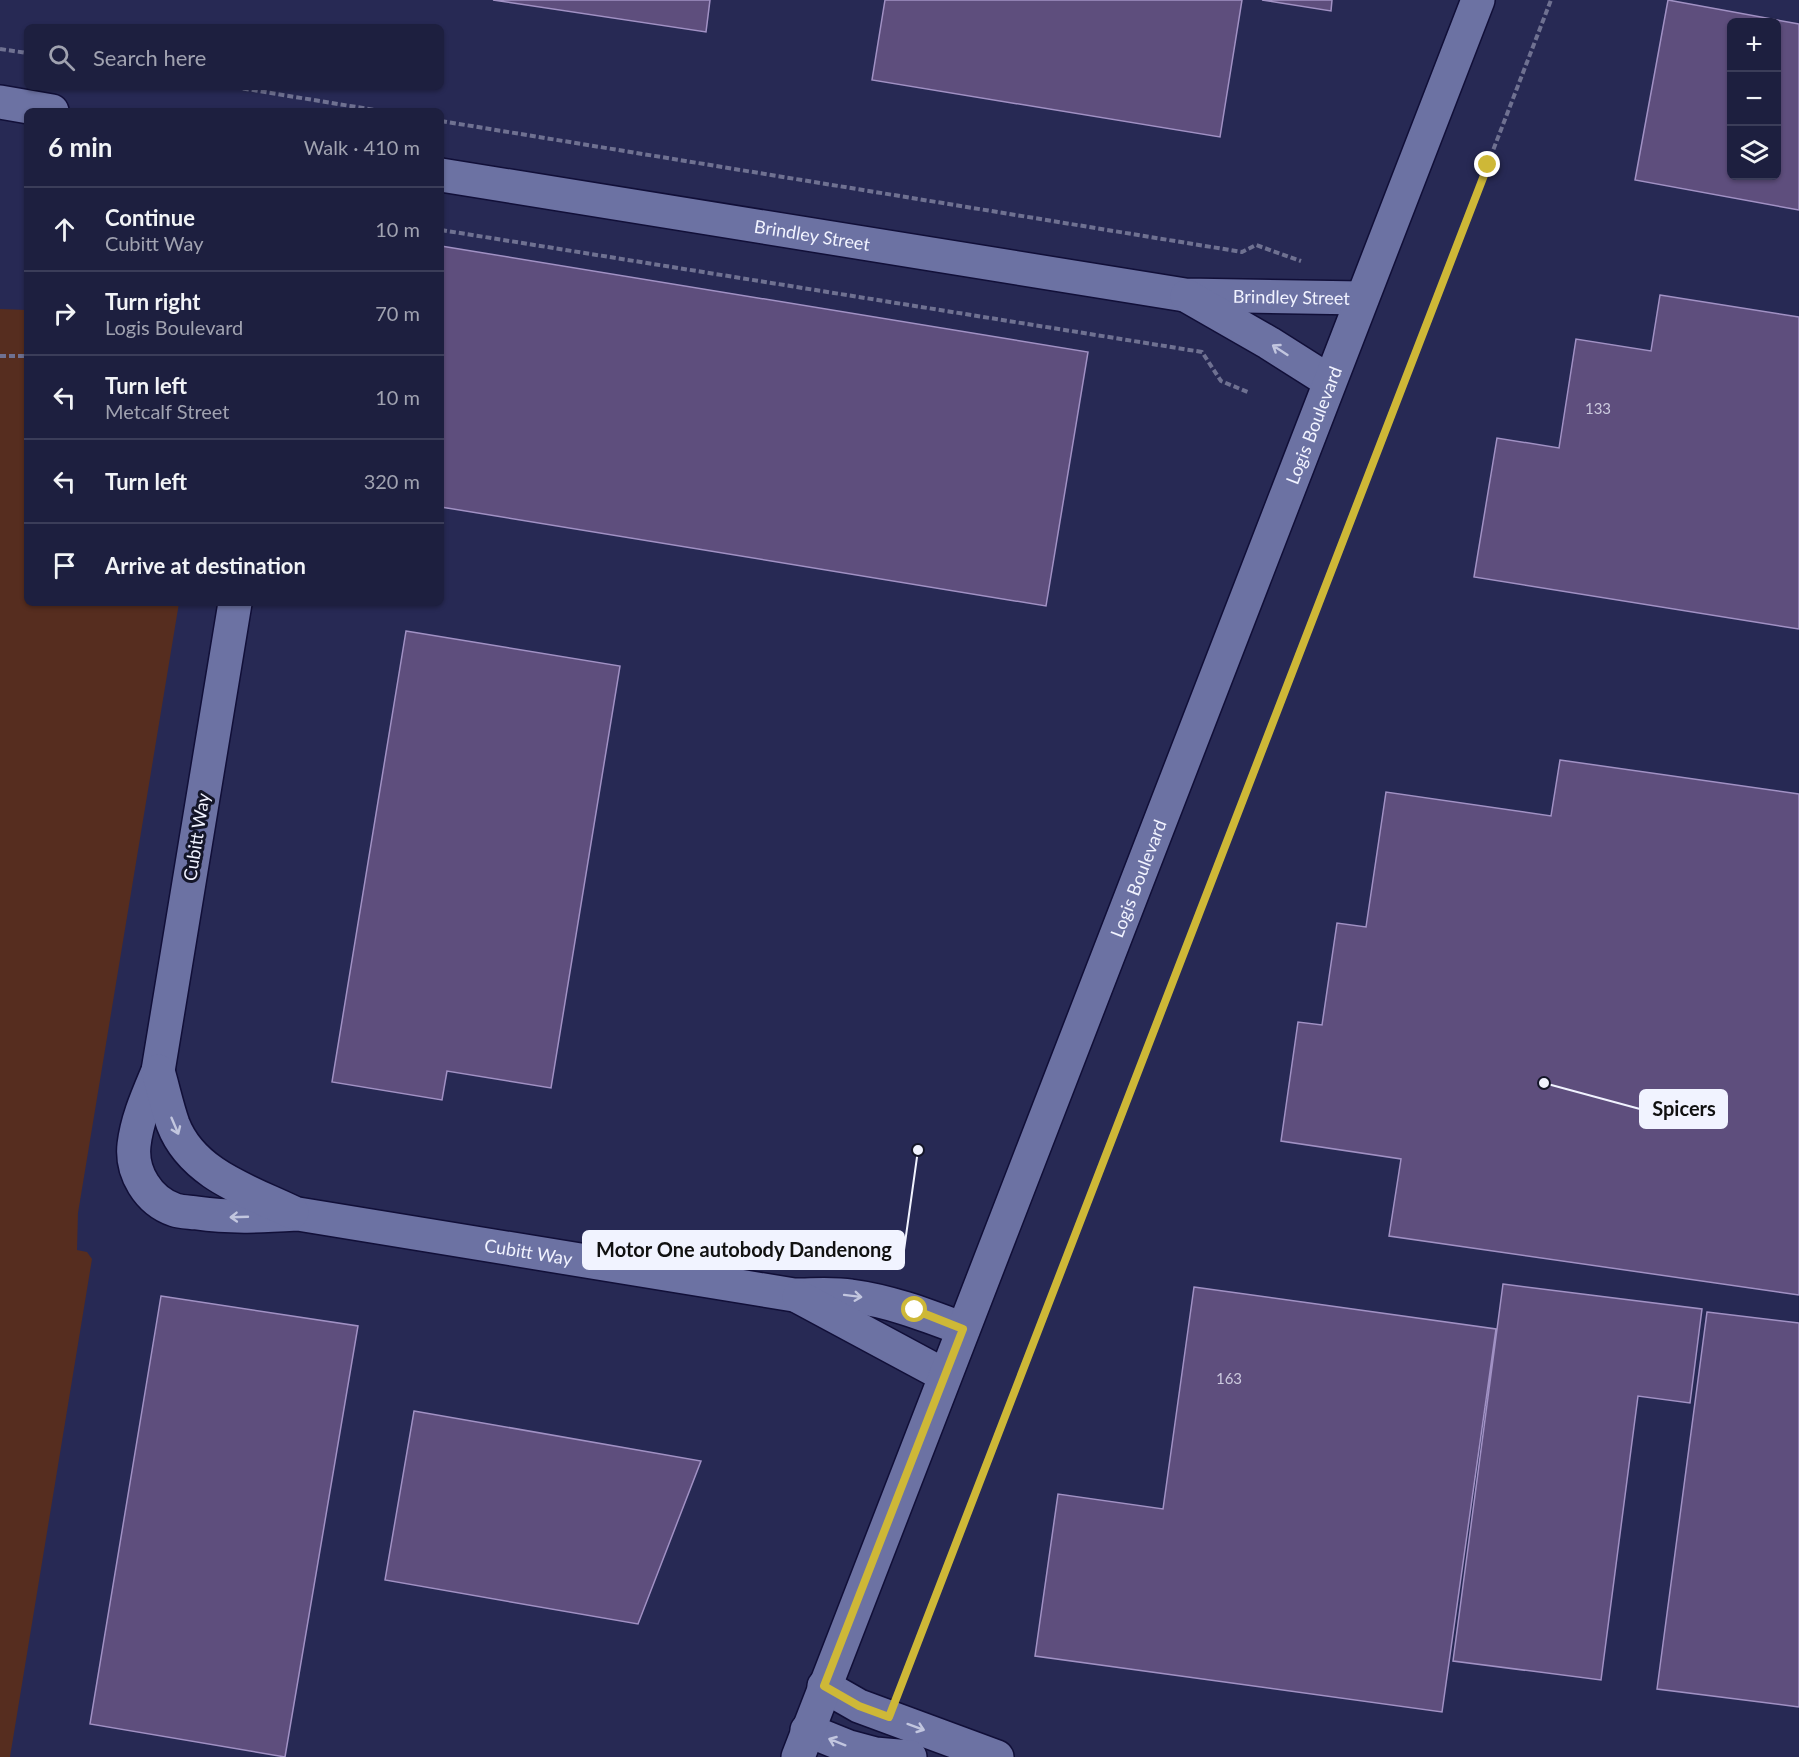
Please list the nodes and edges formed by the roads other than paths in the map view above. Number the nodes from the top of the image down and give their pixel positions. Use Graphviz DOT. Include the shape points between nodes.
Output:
graph roads {
  1 [pos="1478,0"];
  2 [pos="0,102"];
  3 [pos="35,108"];
  4 [pos="444,175"];
  5 [pos="1185,296"];
  6 [pos="1362,298"];
  7 [pos="1329,381"];
  8 [pos="235,606"];
  9 [pos="158,1071"];
  10 [pos="298,1214"];
  11 [pos="794,1294"];
  12 [pos="963,1329"];
  13 [pos="944,1376"];
  14 [pos="824,1686"];
  15 [pos="803,1744"];
  16 [pos="910,1757"];
  17 [pos="997,1757"];
  1 -- 6 [label="street, Logis Boulevard"];
  2 -- 3 [label="street"];
  4 -- 5 [label="street, Brindley Street"];
  5 -- 6 [label="street, Brindley Street"];
  7 -- 5 [label="street, Brindley Street, one-way"];
  6 -- 7 [label="street, Logis Boulevard"];
  7 -- 12 [label="street, Logis Boulevard"];
  8 -- 9 [label="street, Cubitt Way"];
  9 -- 10 [label="street, Cubitt Way, one-way" via="174,1125 197,1160 218,1177"];
  10 -- 9 [label="street, Cubitt Way, one-way" via="226,1217 175,1210 158,1201 143,1184 135,1165 134,1148 137,1126"];
  10 -- 11 [label="street, Cubitt Way"];
  11 -- 12 [label="street, Cubitt Way, one-way" via="879,1300"];
  11 -- 13 [label="street, Cubitt Way"];
  12 -- 13 [label="street, Logis Boulevard"];
  13 -- 14 [label="street, Logis Boulevard"];
  14 -- 15 [label="street, Logis Boulevard"];
  14 -- 17 [label="street, one-way" via="859,1706"];
  16 -- 15 [label="street, one-way"];
}
